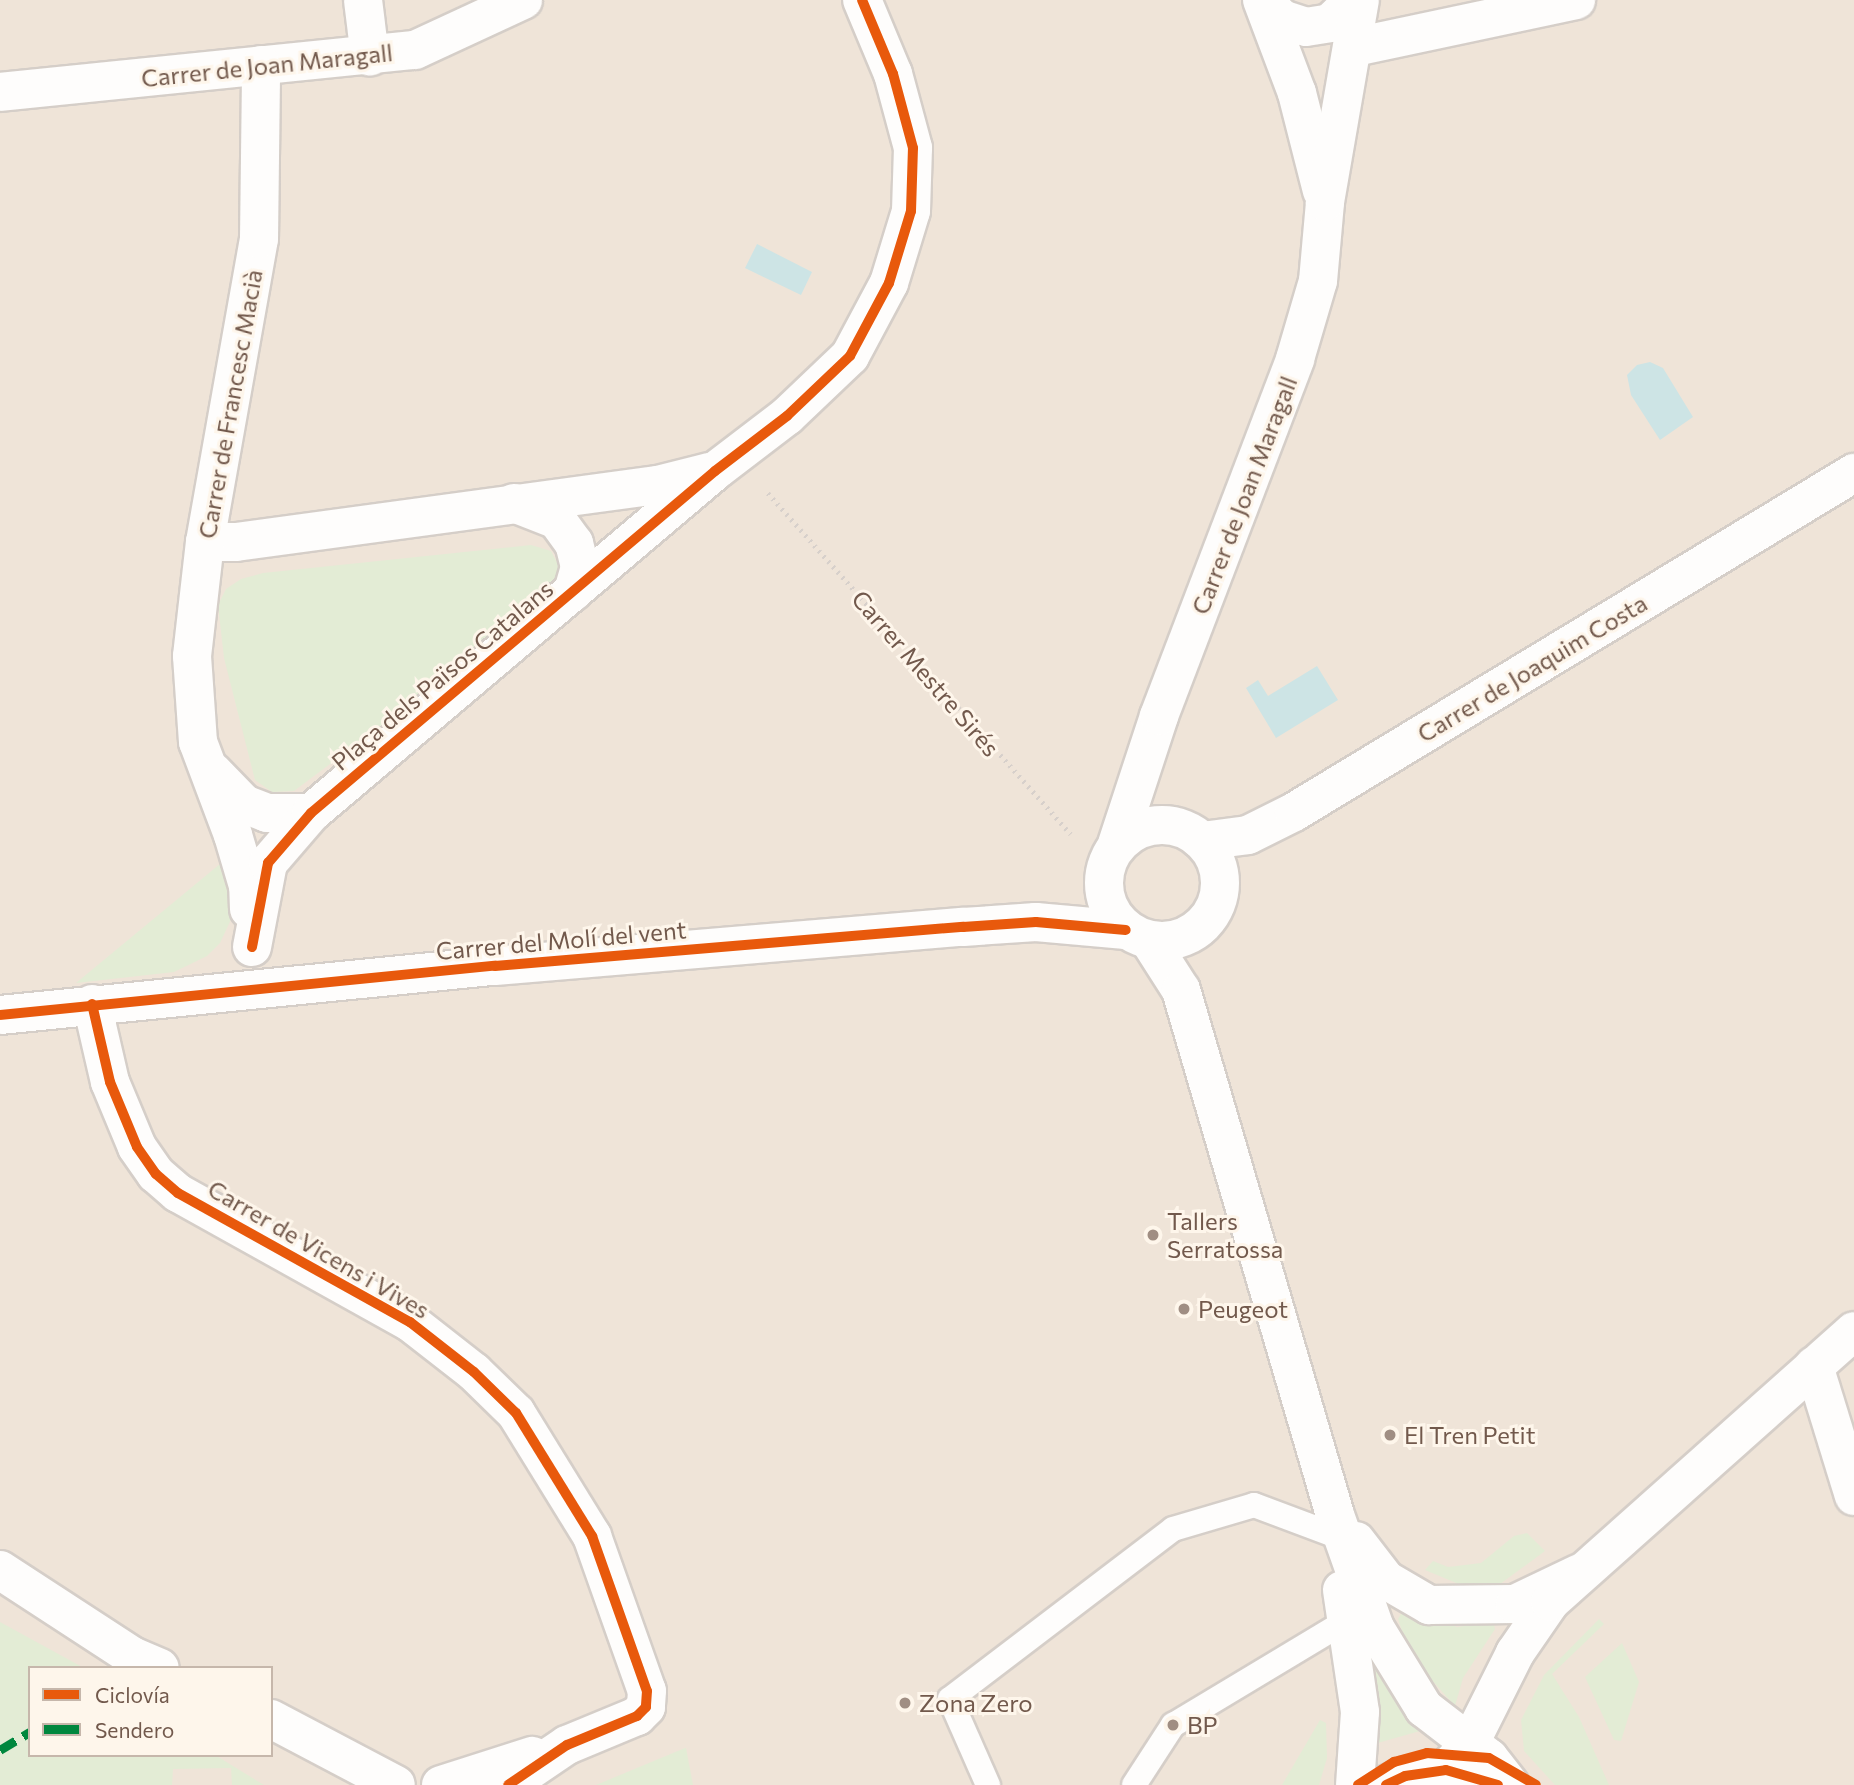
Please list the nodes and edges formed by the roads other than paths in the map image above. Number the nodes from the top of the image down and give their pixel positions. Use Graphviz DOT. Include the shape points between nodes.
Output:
graph roads {
  1 [pos="363,0"];
  2 [pos="523,0"];
  3 [pos="862,0"];
  4 [pos="1263,0"];
  5 [pos="1354,0"];
  6 [pos="1360,0"];
  7 [pos="1576,0"];
  8 [pos="1355,47"];
  9 [pos="370,57"];
  10 [pos="261,65"];
  11 [pos="0,92"];
  12 [pos="1325,202"];
  13 [pos="715,471"];
  14 [pos="1854,473"];
  15 [pos="514,503"];
  16 [pos="205,542"];
  17 [pos="573,592"];
  18 [pos="198,742"];
  19 [pos="1140,782"];
  20 [pos="311,813"];
  21 [pos="1159,824"];
  22 [pos="1202,841"];
  23 [pos="1117,844"];
  24 [pos="1103,880"];
  25 [pos="1036,922"];
  26 [pos="1201,926"];
  27 [pos="1137,935"];
  28 [pos="252,947"];
  29 [pos="250,989"];
  30 [pos="1181,990"];
  31 [pos="92,1004"];
  32 [pos="0,1015"];
  33 [pos="1854,1331"];
  34 [pos="1814,1366"];
  35 [pos="1854,1496"];
  36 [pos="1336,1526"];
  37 [pos="0,1570"];
  38 [pos="1581,1572"];
  39 [pos="1348,1620"];
  40 [pos="155,1666"];
  41 [pos="273,1719"];
  42 [pos="567,1745"];
  43 [pos="1458,1756"];
  44 [pos="384,1781"];
  45 [pos="441,1785"];
  46 [pos="508,1785"];
  47 [pos="988,1785"];
  48 [pos="1134,1785"];
  49 [pos="1355,1785"];
  50 [pos="1386,1785"];
  51 [pos="1498,1785"];
  52 [pos="1510,1785"];
  1 -- 9 [label="street"];
  2 -- 9 [label="street, Carrer de Joan Maragall" via="415,50"];
  3 -- 13 [label="street" via="893,75 913,148 911,211 889,283 850,356 787,416"];
  4 -- 5 [label="street" via="1282,19 1306,27 1330,23"];
  4 -- 12 [label="street, Carrer de Joan Maragall" via="1297,93"];
  6 -- 8 [label="street, Carrer de Joan Maragall"];
  7 -- 8 [label="street"];
  8 -- 12 [label="street, Carrer de Joan Maragall"];
  9 -- 10 [label="street, Carrer de Joan Maragall"];
  10 -- 11 [label="street, Carrer de Joan Maragall"];
  10 -- 16 [label="street, Carrer de Francesc Macià" via="259,239"];
  12 -- 19 [label="street, Carrer de Joan Maragall" via="1318,281 1296,359 1159,716"];
  13 -- 15 [label="street, Plaça dels Països Catalans" via="658,485"];
  13 -- 17 [label="street, Plaça dels Països Catalans"];
  14 -- 22 [label="street, Carrer de Joaquim Costa" via="1294,812 1248,835"];
  15 -- 16 [label="street, Plaça dels Països Catalans" via="236,542"];
  15 -- 17 [label="street, Plaça dels Països Catalans" via="557,520 574,543 580,567"];
  16 -- 18 [label="street, Carrer de Francesc Macià" via="192,656"];
  17 -- 20 [label="street, Plaça dels Països Catalans"];
  18 -- 20 [label="street, Carrer de Francesc Macià" via="215,775 244,804 267,813"];
  18 -- 28 [label="street, Carrer de Francesc Macià" via="248,886"];
  19 -- 21 [label="street"];
  19 -- 23 [label="street, Carrer de Joan Maragall"];
  20 -- 28 [label="street, Plaça dels Països Catalans" via="268,863"];
  21 -- 22 [label="street" via="1179,827"];
  21 -- 23 [label="street" via="1133,832"];
  22 -- 26 [label="street" via="1220,877 1213,910"];
  23 -- 24 [label="street"];
  24 -- 25 [label="street, Carrer del Molí del vent"];
  24 -- 27 [label="street" via="1106,901"];
  25 -- 27 [label="street, Carrer del Molí del vent"];
  25 -- 29 [label="street, Carrer del Molí del vent"];
  26 -- 27 [label="street" via="1169,942"];
  26 -- 30 [label="street"];
  27 -- 30 [label="street"];
  28 -- 29 [label="street, Carrer de Francesc Macià"];
  29 -- 31 [label="street, Carrer del Molí del vent"];
  30 -- 36 [label="street"];
  31 -- 32 [label="street, Carrer del Molí del vent"];
  31 -- 42 [label="street, Carrer de Vicens i Vives" via="110,1082 137,1147 156,1174 178,1193 410,1322 474,1372 516,1413 558,1478 592,1536 647,1691 646,1707 637,1716"];
  33 -- 34 [label="street"];
  34 -- 35 [label="street"];
  34 -- 38 [label="street"];
  36 -- 38 [label="street" via="1385,1580 1429,1605 1515,1604"];
  36 -- 39 [label="street"];
  36 -- 43 [label="street" via="1375,1628 1402,1677"];
  36 -- 47 [label="lane" via="1254,1505 1173,1529 950,1699"];
  37 -- 40 [label="street" via="132,1656"];
  38 -- 43 [label="street" via="1550,1602 1515,1653"];
  39 -- 48 [label="lane" via="1173,1725"];
  39 -- 49 [label="street" via="1360,1712"];
  41 -- 44 [label="street"];
  42 -- 45 [label="street"];
  42 -- 46 [label="street, Carrer de Vicens i Vives"];
  43 -- 50 [label="street"];
  43 -- 51 [label="street"];
  43 -- 52 [label="street" via="1489,1758"];
}
